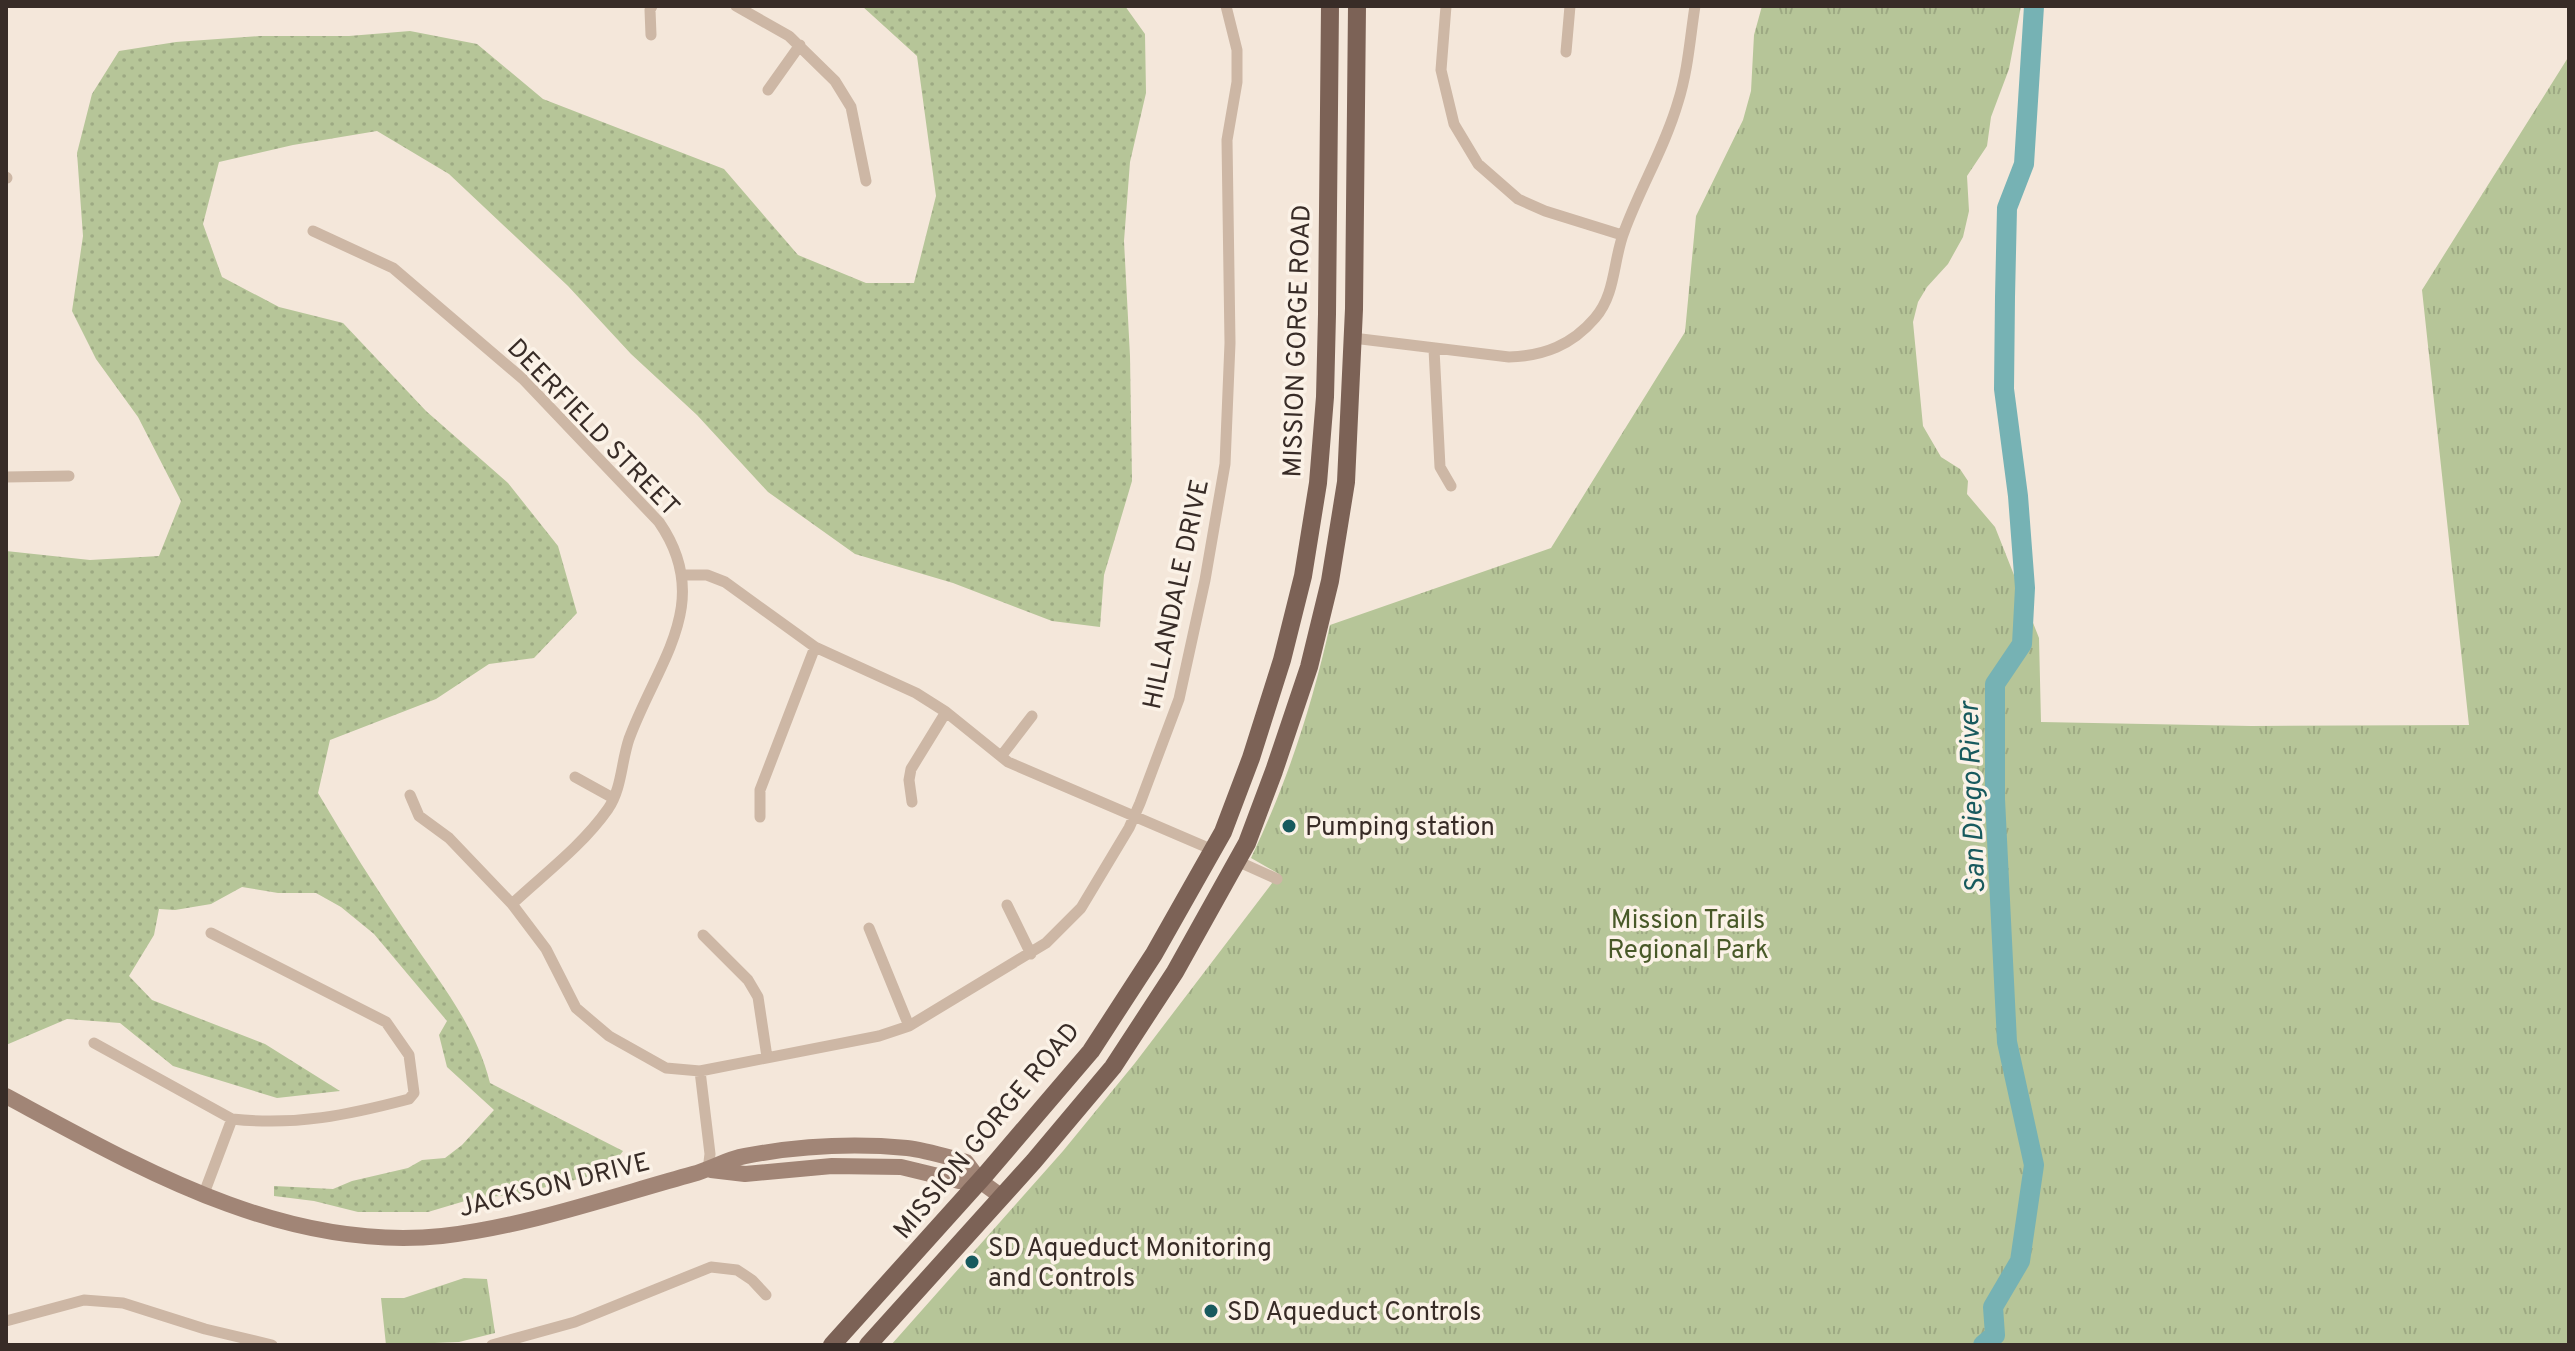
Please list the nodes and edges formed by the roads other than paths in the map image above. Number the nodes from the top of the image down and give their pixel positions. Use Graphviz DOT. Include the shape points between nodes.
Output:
graph roads {
  1 [pos="652,6"];
  2 [pos="736,6"];
  3 [pos="1226,6"];
  4 [pos="1330,6"];
  5 [pos="1357,6"];
  6 [pos="1446,6"];
  7 [pos="1570,6"];
  8 [pos="1695,6"];
  9 [pos="651,35"];
  10 [pos="800,45"];
  11 [pos="1566,52"];
  12 [pos="768,90"];
  13 [pos="866,181"];
  14 [pos="313,231"];
  15 [pos="1622,235"];
  16 [pos="1353,338"];
  17 [pos="1434,349"];
  18 [pos="69,476"];
  19 [pos="6,477"];
  20 [pos="1451,486"];
  21 [pos="684,575"];
  22 [pos="815,647"];
  23 [pos="946,712"];
  24 [pos="1032,716"];
  25 [pos="1002,755"];
  26 [pos="575,777"];
  27 [pos="410,795"];
  28 [pos="613,798"];
  29 [pos="912,802"];
  30 [pos="1134,815"];
  31 [pos="760,817"];
  32 [pos="1213,850"];
  33 [pos="1237,861"];
  34 [pos="1277,879"];
  35 [pos="512,904"];
  36 [pos="1007,905"];
  37 [pos="869,928"];
  38 [pos="211,933"];
  39 [pos="703,935"];
  40 [pos="1031,954"];
  41 [pos="909,1026"];
  42 [pos="94,1043"];
  43 [pos="767,1057"];
  44 [pos="700,1071"];
  45 [pos="6,1096"];
  46 [pos="232,1119"];
  47 [pos="708,1170"];
  48 [pos="980,1181"];
  49 [pos="203,1196"];
  50 [pos="1002,1197"];
  51 [pos="766,1295"];
  52 [pos="6,1321"];
  53 [pos="499,1344"];
  54 [pos="272,1345"];
  55 [pos="832,1345"];
  56 [pos="868,1345"];
  1 -- 9 [label="street"];
  2 -- 10 [label="street"];
  3 -- 30 [label="street, HILLANDALE DRIVE" via="1237,50 1237,82 1227,140 1230,343 1225,464 1179,699"];
  4 -- 32 [label="main road, MISSION GORGE ROAD" via="1325,397 1318,483 1282,660 1251,758"];
  5 -- 16 [label="main road, MISSION GORGE ROAD"];
  6 -- 15 [label="street" via="1441,70 1454,124 1478,164 1518,199"];
  7 -- 11 [label="street"];
  8 -- 15 [label="street" via="1678,104"];
  10 -- 12 [label="street"];
  10 -- 13 [label="street" via="835,81 851,107"];
  14 -- 21 [label="street, DEERFIELD STREET" via="393,268 523,379 659,522"];
  15 -- 17 [label="street" via="1612,284 1597,315 1578,336 1534,356"];
  16 -- 17 [label="street"];
  16 -- 33 [label="main road, MISSION GORGE ROAD" via="1346,482 1330,581 1309,667"];
  17 -- 20 [label="street" via="1440,467"];
  18 -- 19 [label="street"];
  21 -- 22 [label="street" via="725,582"];
  21 -- 28 [label="street" via="680,621 628,742"];
  22 -- 23 [label="street"];
  22 -- 31 [label="street" via="760,790"];
  23 -- 25 [label="street"];
  23 -- 29 [label="street" via="911,769"];
  24 -- 25 [label="street"];
  25 -- 30 [label="street"];
  26 -- 28 [label="street"];
  27 -- 35 [label="street, HILLANDALE DRIVE" via="419,816 449,838"];
  28 -- 35 [label="street" via="588,834"];
  30 -- 32 [label="street"];
  30 -- 40 [label="street, HILLANDALE DRIVE" via="1081,908"];
  32 -- 48 [label="main road, MISSION GORGE ROAD" via="1091,1051"];
  33 -- 34 [label="street"];
  33 -- 50 [label="main road, MISSION GORGE ROAD" via="1175,972 1113,1067"];
  35 -- 44 [label="street, HILLANDALE DRIVE" via="546,949 576,1008 609,1036 666,1068"];
  36 -- 40 [label="street"];
  37 -- 41 [label="street"];
  38 -- 46 [label="street" via="386,1022 412,1065 414,1093 409,1099 310,1121"];
  39 -- 43 [label="street" via="758,997"];
  40 -- 41 [label="street, HILLANDALE DRIVE"];
  41 -- 43 [label="street, HILLANDALE DRIVE"];
  42 -- 46 [label="street"];
  43 -- 44 [label="street, HILLANDALE DRIVE"];
  44 -- 47 [label="street"];
  45 -- 49 [label="main road, JACKSON DRIVE"];
  46 -- 49 [label="street"];
  47 -- 48 [label="main road, JACKSON DRIVE" via="745,1174 832,1166 901,1167"];
  47 -- 49 [label="main road, JACKSON DRIVE" via="516,1222 441,1236 366,1237 300,1226"];
  48 -- 50 [label="main road, JACKSON DRIVE"];
  48 -- 55 [label="main road, MISSION GORGE ROAD"];
  50 -- 56 [label="main road, MISSION GORGE ROAD"];
  51 -- 53 [label="street" via="737,1270 711,1267 575,1322"];
  52 -- 54 [label="street" via="84,1300 123,1303"];
}
